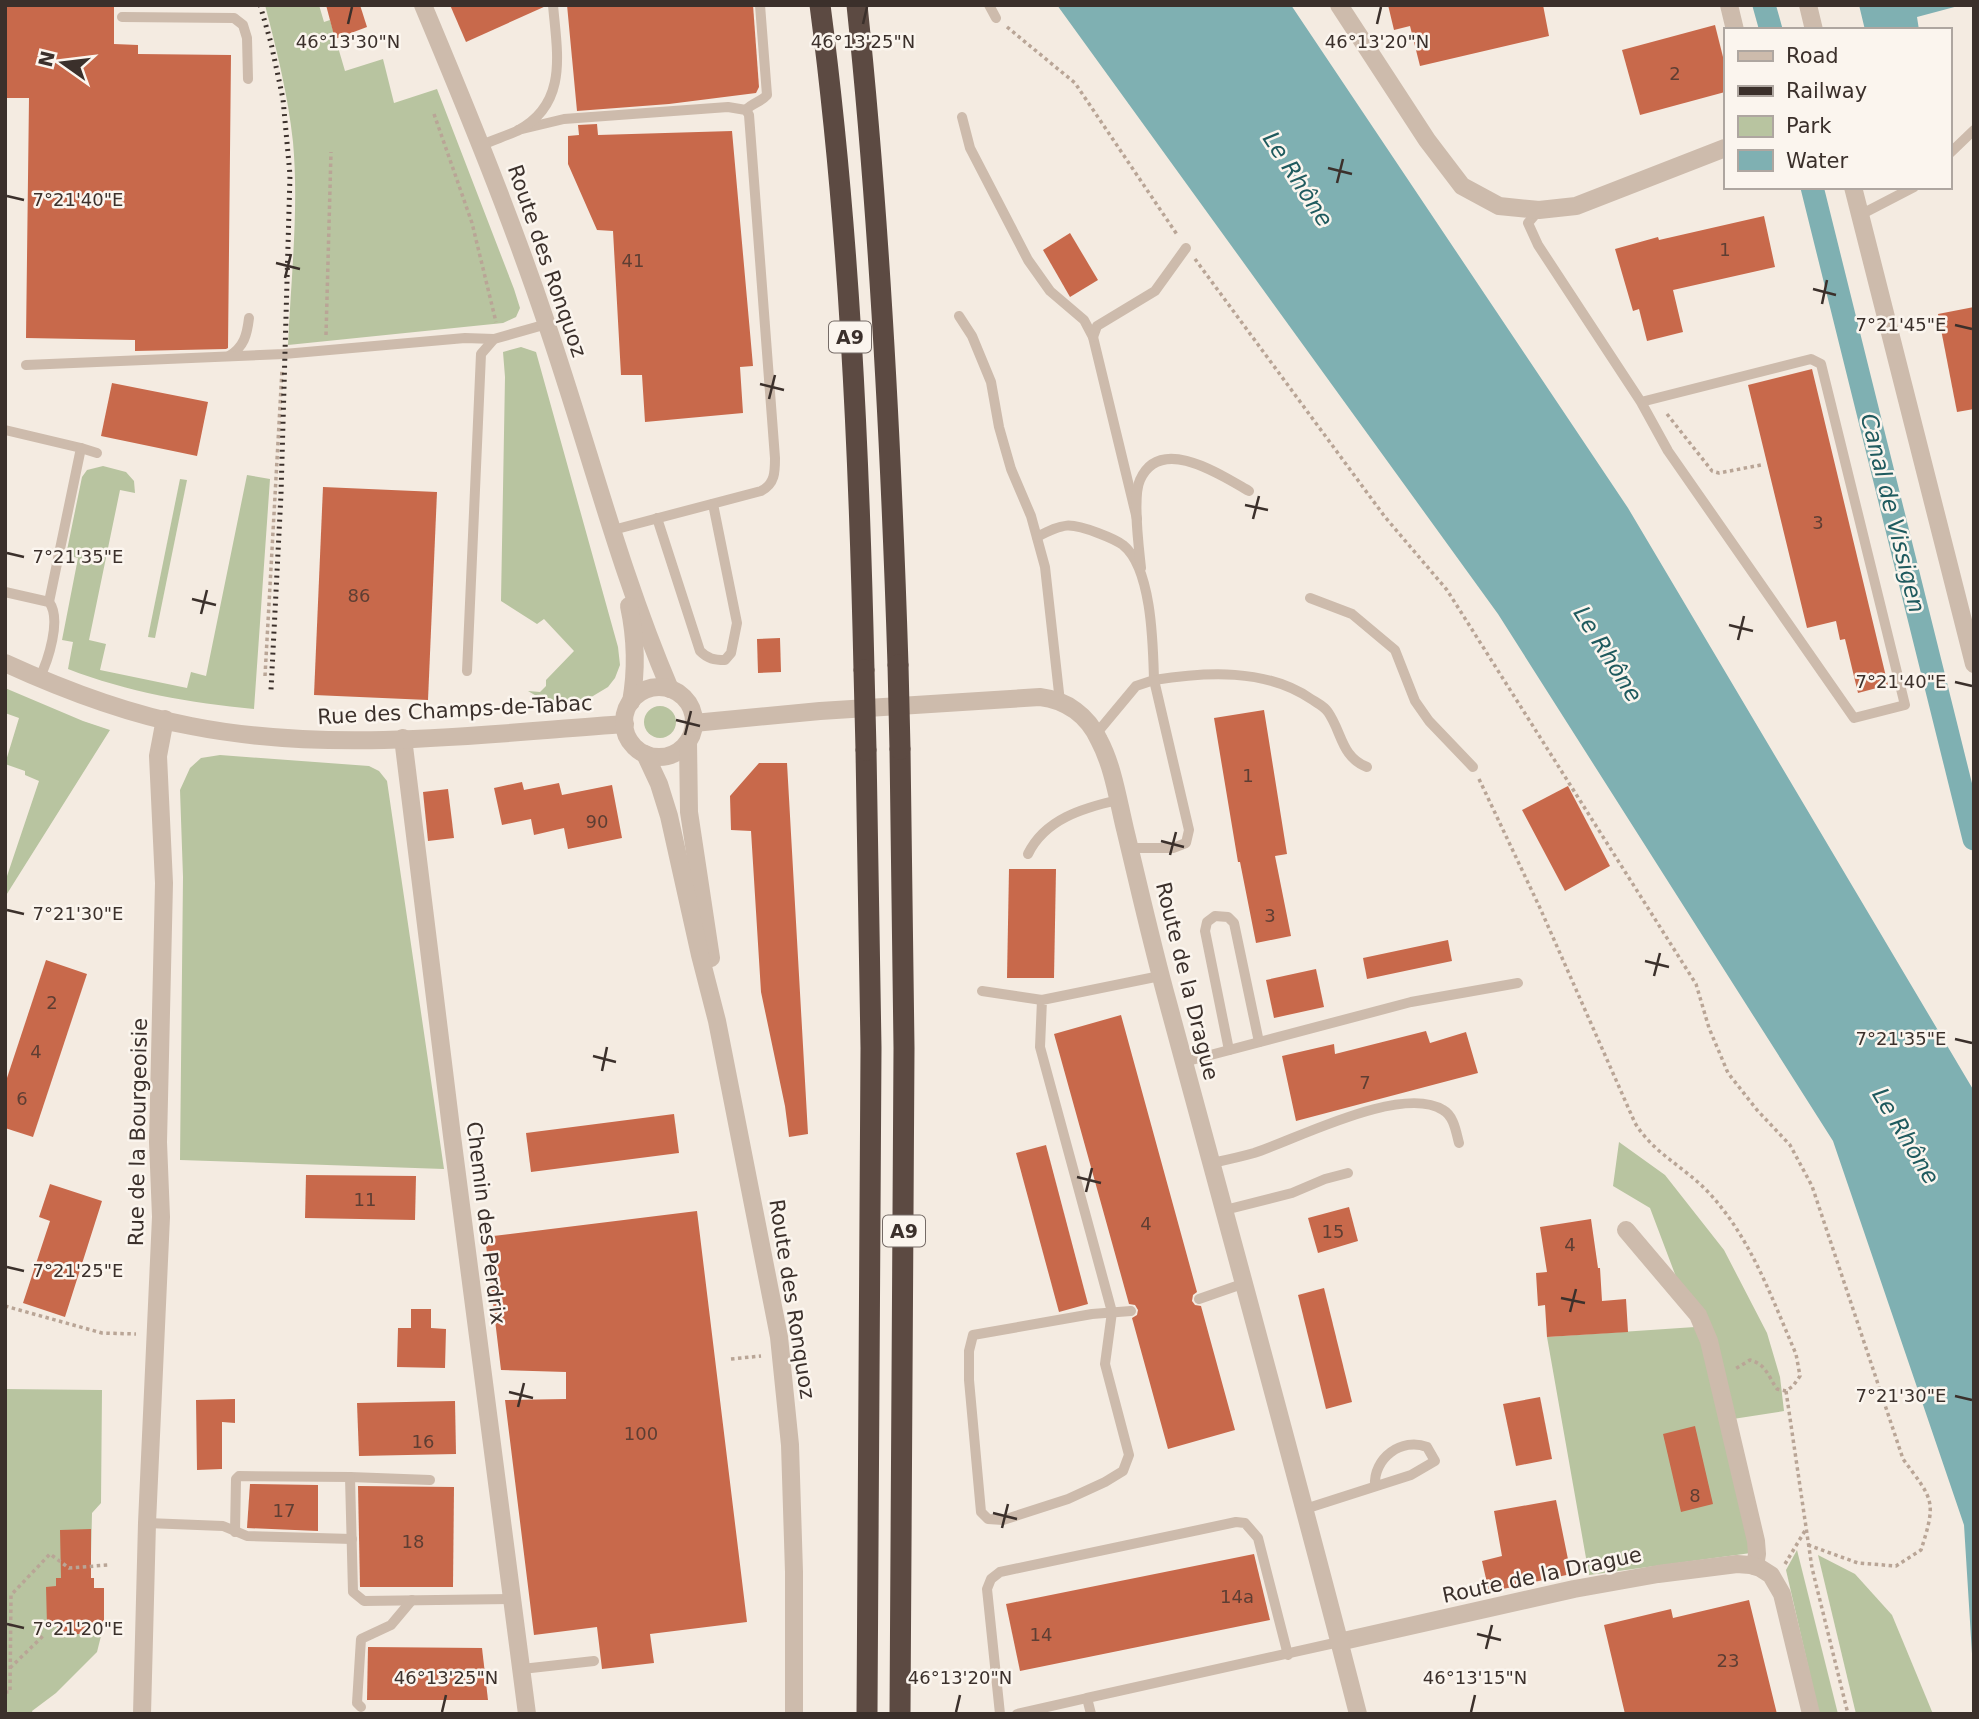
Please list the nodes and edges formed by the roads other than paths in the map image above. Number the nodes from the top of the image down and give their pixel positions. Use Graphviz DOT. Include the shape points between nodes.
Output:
graph roads {
  1 [pos="423,5"];
  2 [pos="553,5"];
  3 [pos="760,5"];
  4 [pos="820,5"];
  5 [pos="857,5"];
  6 [pos="989,5"];
  7 [pos="1339,5"];
  8 [pos="1729,5"];
  9 [pos="1808,5"];
  10 [pos="122,17"];
  11 [pos="996,18"];
  12 [pos="1735,28"];
  13 [pos="1814,28"];
  14 [pos="248,79"];
  15 [pos="746,110"];
  16 [pos="962,117"];
  17 [pos="518,130"];
  18 [pos="1974,130"];
  19 [pos="482,145"];
  20 [pos="1724,148"];
  21 [pos="1951,152"];
  22 [pos="1854,189"];
  23 [pos="1910,189"];
  24 [pos="1539,210"];
  25 [pos="1860,215"];
  26 [pos="1186,248"];
  27 [pos="959,316"];
  28 [pos="249,318"];
  29 [pos="547,324"];
  30 [pos="1093,337"];
  31 [pos="497,338"];
  32 [pos="229,356"];
  33 [pos="26,365"];
  34 [pos="1641,402"];
  35 [pos="5,430"];
  36 [pos="81,448"];
  37 [pos="97,453"];
  38 [pos="1249,491"];
  39 [pos="713,504"];
  40 [pos="657,518"];
  41 [pos="1136,519"];
  42 [pos="614,534"];
  43 [pos="1037,537"];
  44 [pos="1141,572"];
  45 [pos="5,592"];
  46 [pos="1310,598"];
  47 [pos="49,603"];
  48 [pos="5,663"];
  49 [pos="1974,664"];
  50 [pos="467,671"];
  51 [pos="39,679"];
  52 [pos="1154,680"];
  53 [pos="670,689"];
  54 [pos="631,702"];
  55 [pos="1060,702"];
  56 [pos="165,719"];
  57 [pos="694,723"];
  58 [pos="625,724"];
  59 [pos="1096,734"];
  60 [pos="403,738"];
  61 [pos="688,742"];
  62 [pos="645,754"];
  63 [pos="1367,766"];
  64 [pos="1473,767"];
  65 [pos="1118,800"];
  66 [pos="1130,848"];
  67 [pos="1028,854"];
  68 [pos="1160,976"];
  69 [pos="1518,983"];
  70 [pos="982,991"];
  71 [pos="1042,1000"];
  72 [pos="717,1021"];
  73 [pos="1259,1042"];
  74 [pos="1229,1050"];
  75 [pos="1184,1062"];
  76 [pos="1459,1143"];
  77 [pos="1212,1164"];
  78 [pos="1348,1173"];
  79 [pos="1225,1210"];
  80 [pos="1626,1230"];
  81 [pos="1245,1283"];
  82 [pos="1199,1299"];
  83 [pos="1130,1311"];
  84 [pos="1112,1312"];
  85 [pos="350,1477"];
  86 [pos="430,1480"];
  87 [pos="1376,1486"];
  88 [pos="1305,1509"];
  89 [pos="147,1523"];
  90 [pos="235,1532"];
  91 [pos="352,1539"];
  92 [pos="1755,1566"];
  93 [pos="513,1599"];
  94 [pos="412,1600"];
  95 [pos="1339,1642"];
  96 [pos="1287,1655"];
  97 [pos="594,1661"];
  98 [pos="523,1669"];
  99 [pos="1087,1698"];
  100 [pos="361,1707"];
  101 [pos="142,1714"];
  102 [pos="527,1714"];
  103 [pos="794,1714"];
  104 [pos="867,1714"];
  105 [pos="900,1714"];
  106 [pos="1000,1714"];
  107 [pos="1017,1714"];
  108 [pos="1091,1714"];
  109 [pos="1358,1714"];
  110 [pos="1811,1714"];
  1 -- 19 [label="street, Route des Ronquoz"];
  2 -- 17 [label="lane" via="556,81 534,119"];
  3 -- 15 [label="lane" via="767,94"];
  4 -- 104 [label="highway, A9, bridge" via="848,300 864,670 871,1048"];
  5 -- 105 [label="highway, A9, bridge" via="880,283 898,666 904,1062"];
  6 -- 11 [label="lane"];
  7 -- 24 [label="street" via="1462,186 1499,206"];
  8 -- 12 [label="street"];
  9 -- 13 [label="street"];
  10 -- 14 [label="lane" via="234,18 243,25 247,38"];
  15 -- 17 [label="lane" via="728,107 564,119"];
  15 -- 39 [label="lane" via="775,476 769,488"];
  16 -- 30 [label="lane" via="970,148 1028,260 1050,291 1084,320"];
  17 -- 19 [label="lane"];
  18 -- 21 [label="lane"];
  19 -- 29 [label="street, Route des Ronquoz"];
  20 -- 24 [label="street" via="1576,206"];
  22 -- 25 [label="street"];
  23 -- 25 [label="lane"];
  24 -- 34 [label="lane" via="1528,223 1538,245"];
  25 -- 49 [label="street"];
  26 -- 30 [label="lane" via="1155,291 1097,326"];
  27 -- 43 [label="lane" via="991,382 1011,469"];
  28 -- 32 [label="lane" via="247,336"];
  29 -- 31 [label="lane"];
  29 -- 42 [label="street, Route des Ronquoz"];
  30 -- 41 [label="lane"];
  31 -- 32 [label="lane"];
  31 -- 50 [label="lane" via="481,354"];
  32 -- 33 [label="lane"];
  34 -- 34 [label="lane" via="1668,451 1854,718 1905,705 1821,364 1811,359"];
  35 -- 36 [label="lane"];
  36 -- 37 [label="lane"];
  36 -- 47 [label="lane"];
  38 -- 41 [label="lane" via="1189,461 1168,457 1151,465 1139,481"];
  39 -- 40 [label="lane"];
  39 -- 40 [label="lane" via="737,623 731,653 725,660 714,660 700,651"];
  40 -- 42 [label="lane"];
  41 -- 44 [label="lane"];
  42 -- 53 [label="street, Route des Ronquoz"];
  42 -- 54 [label="street, Route des Ronquoz" via="634,632"];
  43 -- 44 [label="lane" via="1060,525 1080,526 1124,545"];
  43 -- 55 [label="lane" via="1045,567"];
  44 -- 52 [label="lane" via="1151,620"];
  45 -- 47 [label="lane"];
  46 -- 64 [label="lane" via="1352,614 1395,650 1415,701"];
  47 -- 51 [label="lane" via="55,618"];
  48 -- 51 [label="street, Rue des Champs-de-Tabac"];
  51 -- 56 [label="street, Rue des Champs-de-Tabac"];
  52 -- 59 [label="lane" via="1136,686"];
  52 -- 63 [label="lane" via="1192,674 1277,682 1327,709 1345,750"];
  52 -- 66 [label="lane" via="1189,830 1186,842 1173,848"];
  53 -- 54 [label="street" via="652,688"];
  53 -- 57 [label="street" via="686,700"];
  54 -- 58 [label="street"];
  55 -- 57 [label="street" via="1021,698"];
  55 -- 59 [label="street, Route de la Drague" via="1082,715"];
  56 -- 60 [label="street, Rue des Champs-de-Tabac" via="272,737"];
  56 -- 89 [label="street, Rue de la Bourgeoisie" via="158,756 164,883 158,1142 161,1217"];
  57 -- 61 [label="street"];
  58 -- 60 [label="street, Rue des Champs-de-Tabac"];
  58 -- 62 [label="street" via="630,742"];
  59 -- 65 [label="street, Route de la Drague"];
  60 -- 93 [label="street, Chemin des Perdrix"];
  61 -- 62 [label="street" via="668,756"];
  61 -- 72 [label="street, Route des Ronquoz" via="689,812"];
  62 -- 72 [label="street, Route des Ronquoz" via="669,816"];
  65 -- 66 [label="street, Route de la Drague"];
  65 -- 67 [label="lane" via="1065,817 1047,828"];
  66 -- 68 [label="street, Route de la Drague"];
  68 -- 71 [label="lane"];
  68 -- 75 [label="street, Route de la Drague"];
  69 -- 73 [label="lane" via="1411,1002"];
  70 -- 71 [label="lane"];
  71 -- 84 [label="lane" via="1040,1046"];
  72 -- 103 [label="street, Route des Ronquoz" via="783,1367 790,1444"];
  73 -- 74 [label="lane"];
  73 -- 74 [label="lane" via="1234,923 1216,916 1207,922 1205,931"];
  74 -- 75 [label="lane"];
  75 -- 77 [label="street, Route de la Drague"];
  76 -- 77 [label="lane" via="1446,1111 1433,1105 1399,1103"];
  77 -- 79 [label="street, Route de la Drague"];
  78 -- 79 [label="lane"];
  79 -- 81 [label="street, Route de la Drague"];
  80 -- 92 [label="street" via="1698,1315 1709,1341 1756,1541"];
  81 -- 82 [label="lane"];
  81 -- 88 [label="street, Route de la Drague"];
  83 -- 84 [label="lane"];
  84 -- 84 [label="lane" via="1105,1364 1129,1455 1123,1471 1068,1499 1003,1520 988,1519 981,1512 970,1393 973,1335"];
  85 -- 86 [label="lane"];
  85 -- 90 [label="lane" via="239,1476"];
  85 -- 91 [label="lane"];
  87 -- 87 [label="lane" via="1411,1475 1435,1461 1427,1447 1417,1443 1388,1452 1375,1477"];
  87 -- 88 [label="lane"];
  88 -- 95 [label="street, Route de la Drague"];
  89 -- 90 [label="lane" via="223,1526"];
  89 -- 101 [label="street, Rue de la Bourgeoisie"];
  90 -- 91 [label="lane"];
  91 -- 94 [label="lane" via="357,1597 363,1601"];
  92 -- 95 [label="street, Route de la Drague" via="1724,1566 1574,1589"];
  92 -- 110 [label="street" via="1765,1570 1782,1594"];
  93 -- 94 [label="lane"];
  93 -- 98 [label="street, Chemin des Perdrix"];
  94 -- 100 [label="lane" via="391,1625 361,1639 357,1703"];
  95 -- 96 [label="lane"];
  95 -- 109 [label="street, Route de la Drague"];
  96 -- 99 [label="lane"];
  96 -- 106 [label="lane" via="1258,1538 1245,1523 1236,1522 1000,1572 991,1579 987,1589"];
  97 -- 98 [label="lane"];
  98 -- 102 [label="street, Chemin des Perdrix"];
  99 -- 107 [label="lane"];
  99 -- 108 [label="lane"];
}
